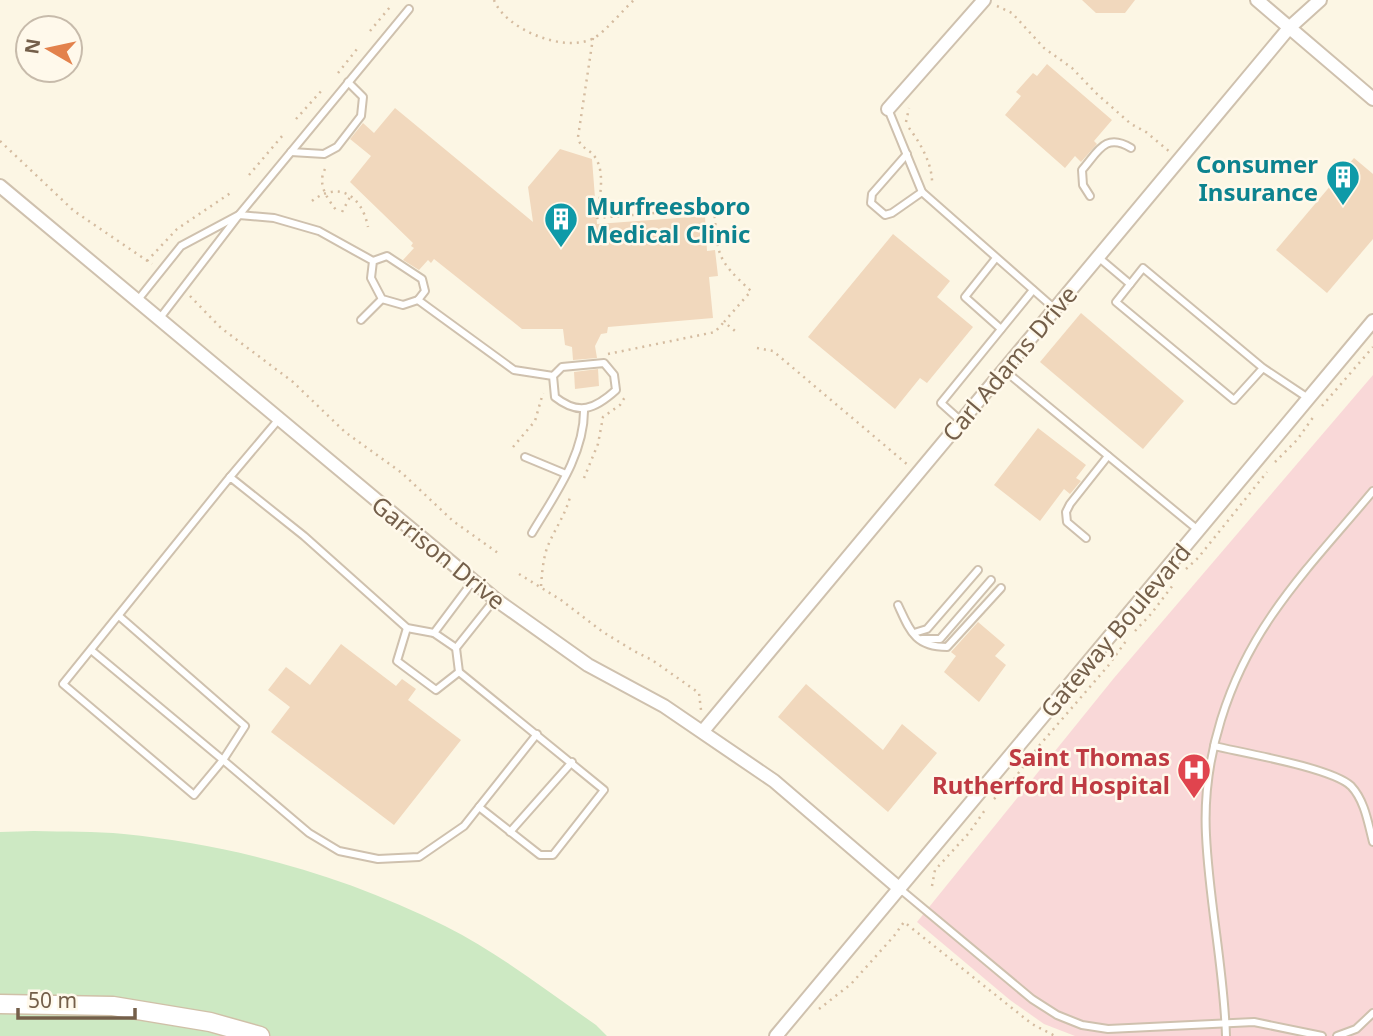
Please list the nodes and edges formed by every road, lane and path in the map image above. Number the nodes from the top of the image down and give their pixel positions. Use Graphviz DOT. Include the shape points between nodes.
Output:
graph roads {
  1 [pos="494,0"];
  2 [pos="634,0"];
  3 [pos="984,0"];
  4 [pos="1003,0"];
  5 [pos="1257,0"];
  6 [pos="1321,0"];
  7 [pos="390,7"];
  8 [pos="409,9"];
  9 [pos="1289,28"];
  10 [pos="370,31"];
  11 [pos="593,38"];
  12 [pos="356,49"];
  13 [pos="338,73"];
  14 [pos="348,82"];
  15 [pos="323,89"];
  16 [pos="1373,99"];
  17 [pos="910,105"];
  18 [pos="888,109"];
  19 [pos="296,119"];
  20 [pos="283,135"];
  21 [pos="0,141"];
  22 [pos="1131,148"];
  23 [pos="291,152"];
  24 [pos="1170,152"];
  25 [pos="907,154"];
  26 [pos="325,169"];
  27 [pos="249,175"];
  28 [pos="0,186"];
  29 [pos="930,189"];
  30 [pos="232,192"];
  31 [pos="922,192"];
  32 [pos="325,193"];
  33 [pos="350,195"];
  34 [pos="1090,196"];
  35 [pos="312,201"];
  36 [pos="336,210"];
  37 [pos="342,212"];
  38 [pos="239,215"];
  39 [pos="368,227"];
  40 [pos="1098,257"];
  41 [pos="996,258"];
  42 [pos="147,261"];
  43 [pos="373,261"];
  44 [pos="152,264"];
  45 [pos="1130,284"];
  46 [pos="1033,290"];
  47 [pos="189,295"];
  48 [pos="383,299"];
  49 [pos="418,300"];
  50 [pos="137,301"];
  51 [pos="1055,309"];
  52 [pos="159,319"];
  53 [pos="360,320"];
  54 [pos="1373,321"];
  55 [pos="724,322"];
  56 [pos="1001,329"];
  57 [pos="736,331"];
  58 [pos="1373,347"];
  59 [pos="757,348"];
  60 [pos="608,354"];
  61 [pos="1263,368"];
  62 [pos="1004,370"];
  63 [pos="553,376"];
  64 [pos="628,387"];
  65 [pos="543,390"];
  66 [pos="1308,398"];
  67 [pos="584,409"];
  68 [pos="279,419"];
  69 [pos="961,421"];
  70 [pos="513,447"];
  71 [pos="1108,456"];
  72 [pos="525,457"];
  73 [pos="1274,463"];
  74 [pos="908,465"];
  75 [pos="1269,470"];
  76 [pos="566,474"];
  77 [pos="230,477"];
  78 [pos="584,478"];
  79 [pos="1373,491"];
  80 [pos="570,497"];
  81 [pos="1198,530"];
  82 [pos="532,533"];
  83 [pos="1086,538"];
  84 [pos="498,553"];
  85 [pos="978,570"];
  86 [pos="519,574"];
  87 [pos="1182,574"];
  88 [pos="991,580"];
  89 [pos="1176,580"];
  90 [pos="473,581"];
  91 [pos="541,586"];
  92 [pos="1001,588"];
  93 [pos="495,599"];
  94 [pos="898,605"];
  95 [pos="119,616"];
  96 [pos="407,628"];
  97 [pos="434,633"];
  98 [pos="914,634"];
  99 [pos="921,639"];
  100 [pos="456,648"];
  101 [pos="91,650"];
  102 [pos="459,672"];
  103 [pos="703,731"];
  104 [pos="537,734"];
  105 [pos="1214,747"];
  106 [pos="223,761"];
  107 [pos="572,762"];
  108 [pos="993,800"];
  109 [pos="479,807"];
  110 [pos="985,809"];
  111 [pos="510,832"];
  112 [pos="1373,842"];
  113 [pos="932,886"];
  114 [pos="900,889"];
  115 [pos="0,1004"];
  116 [pos="818,1009"];
  117 [pos="1373,1013"];
  118 [pos="1226,1023"];
  119 [pos="1363,1024"];
  120 [pos="1373,1024"];
  121 [pos="260,1036"];
  122 [pos="776,1036"];
  123 [pos="1055,1036"];
  124 [pos="1226,1036"];
  125 [pos="1322,1036"];
  126 [pos="1337,1036"];
  1 -- 11 [label="path" via="497,8 529,34 567,43"];
  2 -- 11 [label="path"];
  3 -- 18 [label="street"];
  4 -- 24 [label="path" via="997,6 1012,13 1044,48"];
  5 -- 9 [label="street"];
  6 -- 9 [label="street, Carl Adams Drive"];
  7 -- 10 [label="path"];
  8 -- 14 [label="lane"];
  9 -- 16 [label="street"];
  9 -- 40 [label="street, Carl Adams Drive"];
  11 -- 55 [label="path" via="578,136 579,144 596,159 600,173 597,218 714,208 720,257 751,291"];
  12 -- 13 [label="path"];
  14 -- 23 [label="lane"];
  14 -- 23 [label="lane" via="363,97 361,116 337,147 324,154"];
  15 -- 19 [label="path"];
  17 -- 29 [label="path" via="906,121 932,172"];
  18 -- 25 [label="lane"];
  20 -- 27 [label="path"];
  21 -- 42 [label="path" via="74,211"];
  22 -- 34 [label="lane" via="1120,141 1104,144 1082,170"];
  23 -- 38 [label="lane"];
  25 -- 31 [label="lane"];
  25 -- 31 [label="lane" via="872,194 871,203 885,215"];
  26 -- 32 [label="path" via="321,179"];
  28 -- 50 [label="street, Garrison Drive"];
  30 -- 42 [label="path" via="177,229"];
  31 -- 41 [label="lane"];
  32 -- 33 [label="path"];
  32 -- 35 [label="path"];
  32 -- 36 [label="path"];
  33 -- 37 [label="path"];
  33 -- 39 [label="path" via="360,204"];
  38 -- 43 [label="lane" via="274,218 319,230"];
  38 -- 50 [label="lane" via="181,246"];
  38 -- 52 [label="lane"];
  40 -- 45 [label="lane"];
  40 -- 51 [label="street, Carl Adams Drive"];
  41 -- 46 [label="lane"];
  41 -- 56 [label="lane" via="965,297"];
  42 -- 44 [label="path"];
  43 -- 48 [label="lane" via="372,278"];
  43 -- 49 [label="lane" via="387,256 422,279 425,291"];
  45 -- 61 [label="lane" via="1143,268"];
  45 -- 61 [label="lane" via="1116,302 1234,400"];
  46 -- 51 [label="lane"];
  46 -- 56 [label="lane"];
  47 -- 84 [label="path" via="221,328 293,382 345,432"];
  48 -- 49 [label="lane" via="403,305"];
  48 -- 53 [label="lane"];
  49 -- 63 [label="lane" via="514,370"];
  50 -- 52 [label="street, Garrison Drive"];
  51 -- 62 [label="street, Carl Adams Drive"];
  52 -- 68 [label="street, Garrison Drive"];
  54 -- 66 [label="street, Gateway Boulevard"];
  55 -- 57 [label="path"];
  55 -- 60 [label="path" via="715,332"];
  56 -- 69 [label="lane" via="941,403"];
  58 -- 73 [label="path"];
  59 -- 74 [label="path" via="773,351"];
  61 -- 66 [label="lane"];
  62 -- 69 [label="street, Carl Adams Drive"];
  62 -- 71 [label="lane"];
  63 -- 67 [label="lane" via="555,397 566,406"];
  63 -- 67 [label="lane" via="562,366 604,363 614,375 615,390 603,402"];
  64 -- 78 [label="path" via="620,405 603,417"];
  65 -- 70 [label="path" via="535,421"];
  66 -- 81 [label="street, Gateway Boulevard"];
  67 -- 76 [label="lane" via="584,424"];
  68 -- 77 [label="lane"];
  68 -- 90 [label="street, Garrison Drive"];
  69 -- 103 [label="street, Carl Adams Drive"];
  71 -- 81 [label="lane"];
  71 -- 83 [label="lane" via="1066,512 1067,522"];
  72 -- 76 [label="lane"];
  75 -- 87 [label="path"];
  76 -- 82 [label="lane"];
  77 -- 95 [label="lane"];
  77 -- 96 [label="lane"];
  79 -- 105 [label="lane" via="1287,595 1257,639 1226,703"];
  80 -- 91 [label="path" via="548,545"];
  81 -- 114 [label="street, Gateway Boulevard"];
  85 -- 98 [label="lane" via="927,629"];
  86 -- 91 [label="path"];
  88 -- 99 [label="lane" via="940,639"];
  89 -- 108 [label="path"];
  90 -- 93 [label="street, Garrison Drive"];
  90 -- 97 [label="lane"];
  91 -- 103 [label="path" via="699,693"];
  92 -- 99 [label="lane" via="947,647 930,647"];
  93 -- 100 [label="lane"];
  93 -- 103 [label="street, Garrison Drive" via="589,665"];
  94 -- 98 [label="lane"];
  95 -- 101 [label="lane"];
  95 -- 106 [label="lane" via="245,726"];
  96 -- 97 [label="lane"];
  96 -- 102 [label="lane" via="397,661 436,690"];
  97 -- 100 [label="lane"];
  98 -- 99 [label="lane"];
  100 -- 102 [label="lane"];
  101 -- 106 [label="lane"];
  101 -- 106 [label="lane" via="63,684 194,795"];
  102 -- 104 [label="lane"];
  103 -- 114 [label="street, Garrison Drive" via="774,781"];
  104 -- 107 [label="lane"];
  104 -- 109 [label="lane"];
  105 -- 112 [label="lane" via="1341,779 1361,800"];
  105 -- 118 [label="lane" via="1206,835"];
  106 -- 109 [label="lane" via="309,833 339,851 377,859 419,857 464,826"];
  107 -- 111 [label="lane"];
  107 -- 111 [label="lane" via="604,790 553,855 540,855"];
  109 -- 111 [label="lane"];
  110 -- 113 [label="path" via="935,870"];
  114 -- 118 [label="lane" via="1032,999 1069,1020 1108,1029"];
  114 -- 122 [label="street, Gateway Boulevard"];
  115 -- 121 [label="main road" via="113,1006 210,1022"];
  116 -- 123 [label="path" via="851,984 904,922 996,997"];
  117 -- 119 [label="lane"];
  118 -- 124 [label="lane"];
  118 -- 125 [label="lane" via="1254,1022"];
  119 -- 120 [label="lane"];
  119 -- 126 [label="lane"];
}
